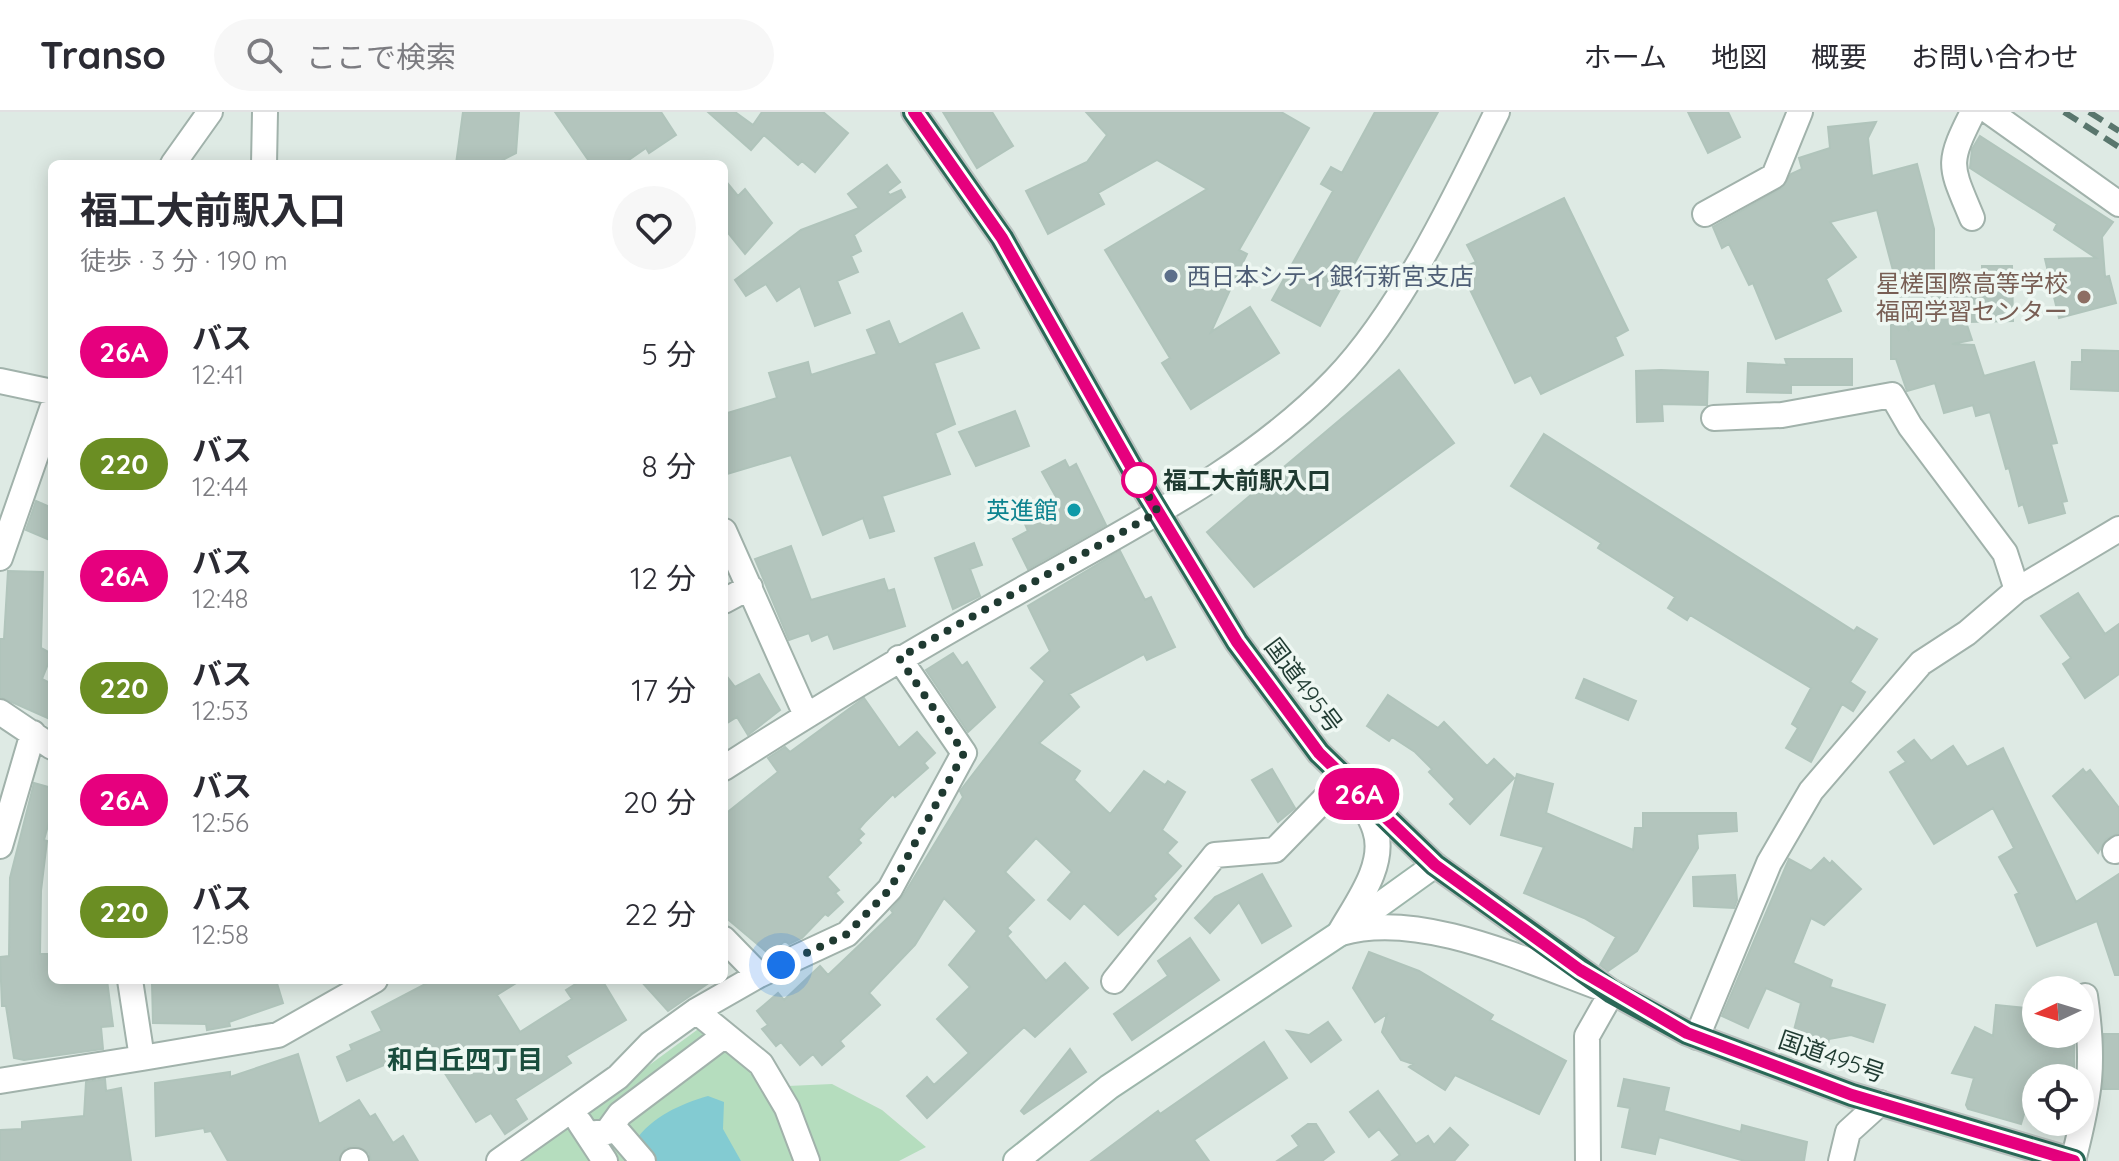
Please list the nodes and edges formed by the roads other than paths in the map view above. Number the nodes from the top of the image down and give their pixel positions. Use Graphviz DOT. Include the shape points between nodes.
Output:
graph roads {
  1 [pos="210,112"];
  2 [pos="265,112"];
  3 [pos="914,112"];
  4 [pos="1497,112"];
  5 [pos="1800,112"];
  6 [pos="1973,112"];
  7 [pos="1990,112"];
  8 [pos="176,160"];
  9 [pos="264,160"];
  10 [pos="2119,204"];
  11 [pos="1705,214"];
  12 [pos="1972,218"];
  13 [pos="0,381"];
  14 [pos="48,391"];
  15 [pos="1714,418"];
  16 [pos="48,420"];
  17 [pos="1158,512"];
  18 [pos="2119,529"];
  19 [pos="728,540"];
  20 [pos="0,558"];
  21 [pos="750,587"];
  22 [pos="2017,590"];
  23 [pos="728,599"];
  24 [pos="899,658"];
  25 [pos="0,712"];
  26 [pos="806,715"];
  27 [pos="42,740"];
  28 [pos="728,765"];
  29 [pos="1349,784"];
  30 [pos="0,846"];
  31 [pos="1435,865"];
  32 [pos="1339,934"];
  33 [pos="728,943"];
  34 [pos="759,975"];
  35 [pos="1114,981"];
  36 [pos="131,984"];
  37 [pos="368,984"];
  38 [pos="1612,992"];
  39 [pos="696,1011"];
  40 [pos="725,1035"];
  41 [pos="1697,1037"];
  42 [pos="2093,1048"];
  43 [pos="142,1058"];
  44 [pos="0,1081"];
  45 [pos="1880,1103"];
  46 [pos="571,1110"];
  47 [pos="612,1125"];
  48 [pos="588,1134"];
  49 [pos="499,1161"];
  50 [pos="605,1161"];
  51 [pos="643,1161"];
  52 [pos="807,1161"];
  53 [pos="1016,1161"];
  54 [pos="1588,1161"];
  55 [pos="1841,1161"];
  56 [pos="2074,1161"];
  1 -- 8 [label="street"];
  2 -- 9 [label="street"];
  3 -- 17 [label="highway, 国道495号" via="1002,238"];
  4 -- 17 [label="street" via="1456,196 1374,333 1335,380 1260,447"];
  5 -- 11 [label="street" via="1774,176"];
  6 -- 12 [label="street" via="1954,149 1952,168"];
  7 -- 10 [label="street"];
  13 -- 14 [label="street"];
  15 -- 22 [label="street" via="1782,415 1892,395 2005,553"];
  16 -- 20 [label="street"];
  17 -- 24 [label="street"];
  17 -- 29 [label="highway, 国道495号" via="1237,642 1319,753"];
  18 -- 22 [label="street"];
  19 -- 21 [label="street"];
  21 -- 23 [label="street"];
  21 -- 26 [label="street"];
  22 -- 41 [label="street" via="1921,663 1811,791 1769,863"];
  24 -- 26 [label="street"];
  24 -- 34 [label="street" via="964,753 890,889 847,934"];
  25 -- 27 [label="street"];
  26 -- 28 [label="street"];
  27 -- 30 [label="street"];
  29 -- 31 [label="highway, 国道495号"];
  29 -- 32 [label="street" via="1376,832 1375,860"];
  29 -- 35 [label="street" via="1275,850 1215,855"];
  31 -- 32 [label="street"];
  31 -- 38 [label="highway, 国道495号"];
  32 -- 38 [label="street" via="1366,926 1428,929"];
  32 -- 53 [label="street" via="1109,1087"];
  33 -- 34 [label="street"];
  34 -- 39 [label="street"];
  36 -- 43 [label="street"];
  37 -- 43 [label="street" via="278,1035"];
  38 -- 41 [label="highway, 国道495号"];
  38 -- 54 [label="street" via="1587,1036"];
  39 -- 40 [label="street"];
  39 -- 46 [label="street"];
  40 -- 47 [label="street"];
  40 -- 52 [label="street" via="761,1064 787,1108"];
  41 -- 45 [label="highway, 国道495号"];
  42 -- 56 [label="street" via="2089,1101"];
  43 -- 44 [label="street"];
  45 -- 55 [label="street" via="1848,1132"];
  45 -- 56 [label="highway, 国道495号"];
  46 -- 48 [label="street"];
  46 -- 49 [label="street"];
  47 -- 48 [label="street" via="607,1132"];
  47 -- 51 [label="street"];
  48 -- 50 [label="street"];
}
